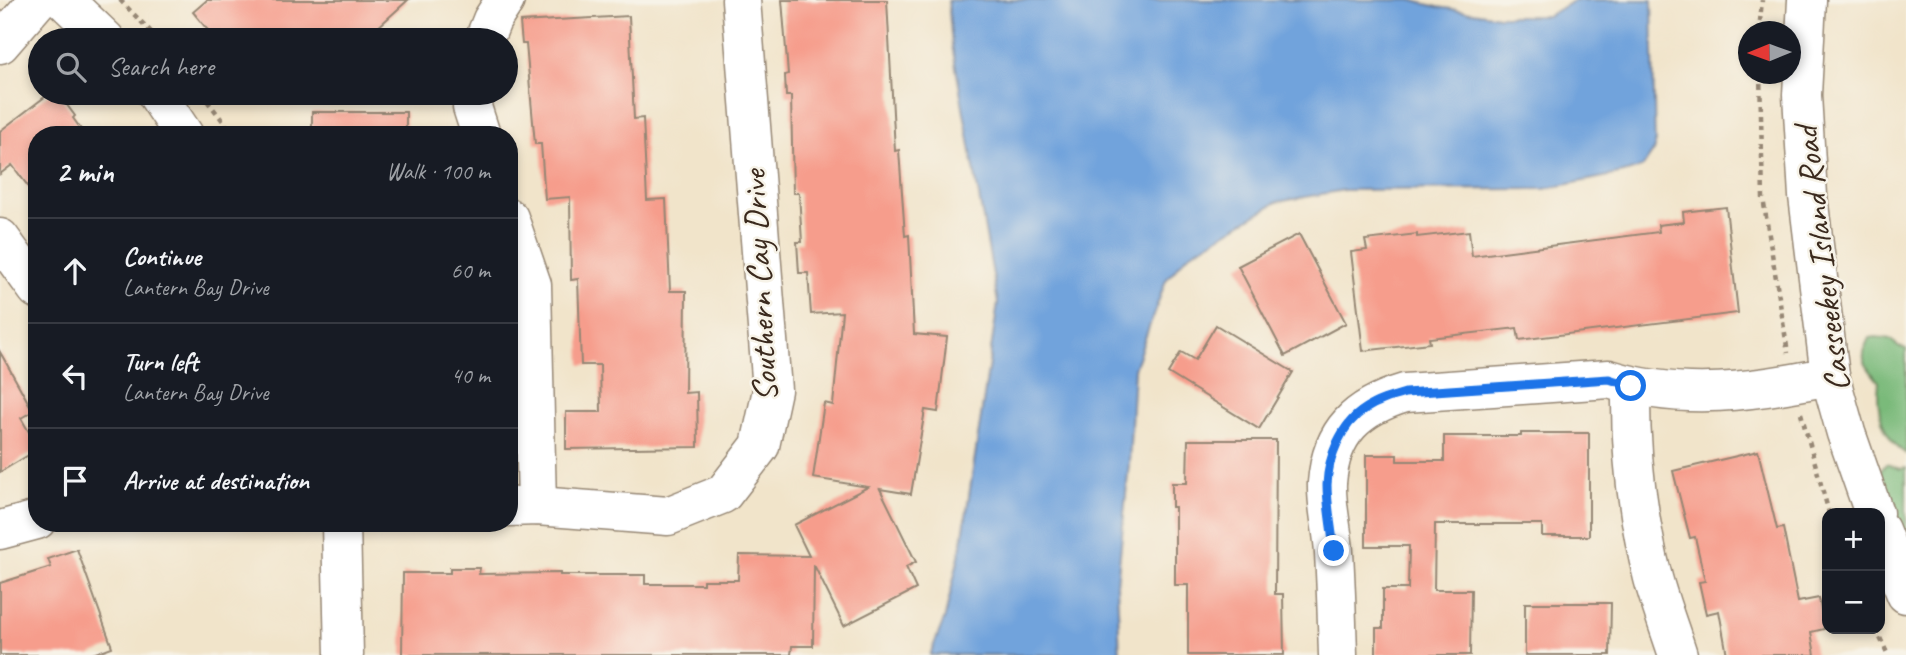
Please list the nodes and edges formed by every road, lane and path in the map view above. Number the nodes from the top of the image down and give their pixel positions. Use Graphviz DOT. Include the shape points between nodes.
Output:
graph roads {
  1 [pos="38,0"];
  2 [pos="64,0"];
  3 [pos="120,0"];
  4 [pos="505,0"];
  5 [pos="741,0"];
  6 [pos="1762,0"];
  7 [pos="1807,0"];
  8 [pos="1760,21"];
  9 [pos="93,28"];
  10 [pos="147,28"];
  11 [pos="489,28"];
  12 [pos="0,44"];
  13 [pos="1760,84"];
  14 [pos="164,105"];
  15 [pos="210,105"];
  16 [pos="472,105"];
  17 [pos="178,126"];
  18 [pos="227,126"];
  19 [pos="478,126"];
  20 [pos="0,238"];
  21 [pos="518,244"];
  22 [pos="28,277"];
  23 [pos="1830,376"];
  24 [pos="1793,384"];
  25 [pos="1631,386"];
  26 [pos="523,507"];
  27 [pos="1828,508"];
  28 [pos="1872,508"];
  29 [pos="28,522"];
  30 [pos="0,530"];
  31 [pos="341,532"];
  32 [pos="1885,542"];
  33 [pos="1906,594"];
  34 [pos="1878,634"];
  35 [pos="344,655"];
  36 [pos="1338,655"];
  37 [pos="1678,655"];
  38 [pos="1888,655"];
  1 -- 12 [label="street"];
  2 -- 9 [label="street"];
  3 -- 10 [label="path"];
  4 -- 11 [label="street"];
  5 -- 26 [label="street, Southern Cay Drive" via="772,390 760,446 723,494 668,516"];
  6 -- 8 [label="path"];
  7 -- 23 [label="street, Casseekey Island Road" via="1802,95 1808,196"];
  13 -- 24 [label="path" via="1763,198"];
  14 -- 17 [label="street"];
  15 -- 18 [label="path"];
  16 -- 19 [label="street"];
  20 -- 22 [label="street"];
  21 -- 26 [label="street, Southern Cay Drive" via="532,285"];
  23 -- 24 [label="street"];
  23 -- 28 [label="street, Casseekey Island Road"];
  24 -- 25 [label="street" via="1715,394"];
  24 -- 27 [label="path"];
  25 -- 36 [label="street" via="1609,379 1405,393 1363,410 1345,429 1332,454 1327,485"];
  25 -- 37 [label="street" via="1630,431 1638,505 1653,579"];
  29 -- 30 [label="street"];
  31 -- 35 [label="street"];
  32 -- 33 [label="street"];
  34 -- 38 [label="path"];
}
